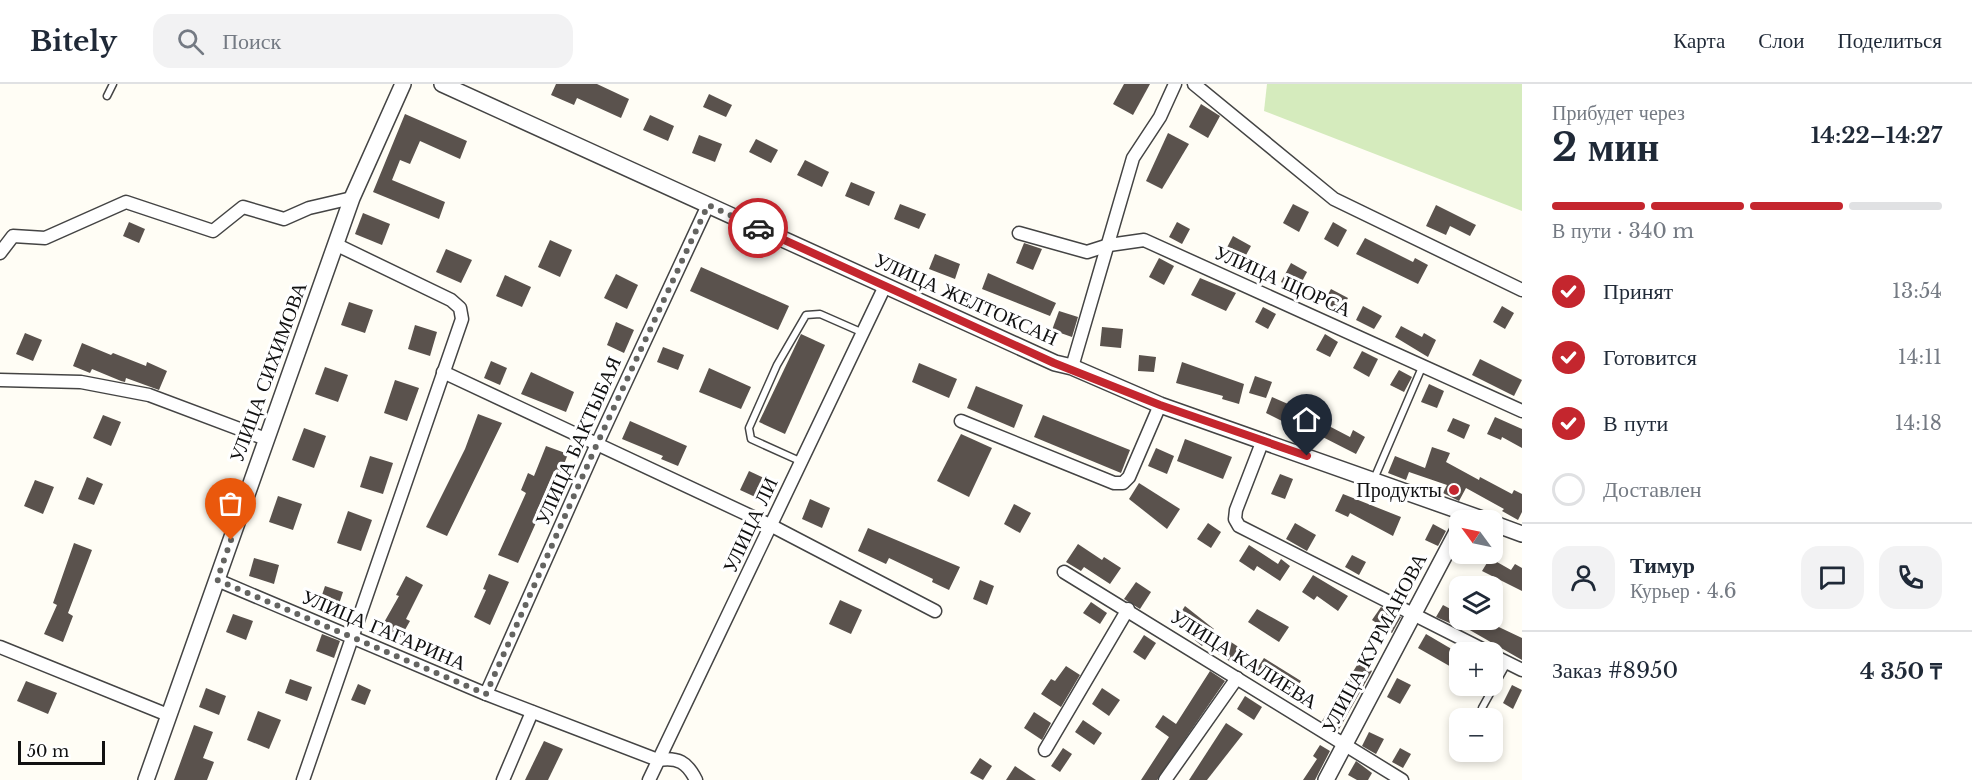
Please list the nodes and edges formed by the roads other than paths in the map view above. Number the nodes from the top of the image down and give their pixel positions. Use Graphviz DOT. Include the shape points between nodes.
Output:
graph roads {
  1 [pos="113,84"];
  2 [pos="402,84"];
  3 [pos="442,84"];
  4 [pos="1175,84"];
  5 [pos="1194,84"];
  6 [pos="107,96"];
  7 [pos="352,198"];
  8 [pos="708,205"];
  9 [pos="1019,233"];
  10 [pos="337,245"];
  11 [pos="1109,245"];
  12 [pos="0,253"];
  13 [pos="885,286"];
  14 [pos="1522,290"];
  15 [pos="861,332"];
  16 [pos="1422,364"];
  17 [pos="1072,367"];
  18 [pos="443,372"];
  19 [pos="0,380"];
  20 [pos="1160,405"];
  21 [pos="1522,411"];
  22 [pos="961,421"];
  23 [pos="266,439"];
  24 [pos="1263,440"];
  25 [pos="597,444"];
  26 [pos="802,462"];
  27 [pos="1373,480"];
  28 [pos="1449,514"];
  29 [pos="772,526"];
  30 [pos="1503,527"];
  31 [pos="1522,534"];
  32 [pos="1449,547"];
  33 [pos="1064,572"];
  34 [pos="217,580"];
  35 [pos="1128,609"];
  36 [pos="935,611"];
  37 [pos="1413,615"];
  38 [pos="354,639"];
  39 [pos="1468,642"];
  40 [pos="0,647"];
  41 [pos="1503,660"];
  42 [pos="1508,662"];
  43 [pos="1522,670"];
  44 [pos="1237,678"];
  45 [pos="486,694"];
  46 [pos="1482,708"];
  47 [pos="532,712"];
  48 [pos="168,714"];
  49 [pos="1345,744"];
  50 [pos="1045,750"];
  51 [pos="658,760"];
  52 [pos="146,780"];
  53 [pos="303,780"];
  54 [pos="502,780"];
  55 [pos="649,780"];
  56 [pos="696,780"];
  57 [pos="1165,780"];
  58 [pos="1326,780"];
  59 [pos="1402,780"];
  1 -- 6 [label="lane"];
  2 -- 7 [label="street, УЛИЦА СИХИМОВА"];
  3 -- 8 [label="street, УЛИЦА ЖЕЛТОКСАН"];
  4 -- 11 [label="street" via="1160,117 1133,158"];
  5 -- 14 [label="street" via="1334,199"];
  7 -- 10 [label="street, УЛИЦА СИХИМОВА"];
  7 -- 12 [label="street" via="309,208 284,219 243,207 213,231 126,202 45,238 13,236"];
  8 -- 13 [label="street, УЛИЦА ЖЕЛТОКСАН"];
  8 -- 25 [label="street, УЛИЦА БАКТЫБАЯ"];
  9 -- 11 [label="street, УЛИЦА ЩОРСА" via="1088,252"];
  10 -- 18 [label="street" via="451,300 460,308 462,319"];
  10 -- 23 [label="street, УЛИЦА СИХИМОВА"];
  11 -- 16 [label="street, УЛИЦА ЩОРСА" via="1144,240"];
  11 -- 17 [label="street"];
  13 -- 15 [label="street, УЛИЦА ЛИ"];
  13 -- 17 [label="street, УЛИЦА ЖЕЛТОКСАН" via="1054,363"];
  15 -- 26 [label="street, УЛИЦА ЛИ"];
  15 -- 26 [label="lane" via="820,314 806,315 748,428 751,439"];
  16 -- 21 [label="street, УЛИЦА ЩОРСА"];
  16 -- 27 [label="lane"];
  17 -- 20 [label="street, УЛИЦА ЖЕЛТОКСАН"];
  18 -- 25 [label="street"];
  18 -- 38 [label="street"];
  19 -- 23 [label="street" via="81,382 149,395"];
  20 -- 22 [label="street" via="1130,477 1123,483 1114,483"];
  20 -- 24 [label="street, УЛИЦА ЖЕЛТОКСАН"];
  23 -- 34 [label="street, УЛИЦА СИХИМОВА"];
  24 -- 27 [label="street, УЛИЦА ЖЕЛТОКСАН"];
  24 -- 37 [label="street" via="1236,510 1239,526"];
  25 -- 29 [label="street"];
  25 -- 45 [label="street, УЛИЦА БАКТЫБАЯ"];
  26 -- 29 [label="street, УЛИЦА ЛИ"];
  27 -- 28 [label="street, УЛИЦА ЖЕЛТОКСАН"];
  29 -- 36 [label="street"];
  29 -- 51 [label="street, УЛИЦА ЛИ"];
  30 -- 31 [label="street"];
  32 -- 37 [label="street, УЛИЦА КУРМАНОВА"];
  33 -- 35 [label="street, УЛИЦА КАЛИЕВА"];
  34 -- 38 [label="street, УЛИЦА ГАГАРИНА"];
  34 -- 48 [label="street, УЛИЦА СИХИМОВА"];
  35 -- 44 [label="street, УЛИЦА КАЛИЕВА"];
  35 -- 50 [label="street"];
  37 -- 39 [label="street"];
  37 -- 49 [label="street, УЛИЦА КУРМАНОВА"];
  38 -- 45 [label="street, УЛИЦА ГАГАРИНА"];
  38 -- 53 [label="street"];
  40 -- 48 [label="street"];
  41 -- 42 [label="street"];
  42 -- 43 [label="street"];
  42 -- 46 [label="lane"];
  44 -- 49 [label="street, УЛИЦА КАЛИЕВА"];
  44 -- 57 [label="street"];
  45 -- 47 [label="street, УЛИЦА ГАГАРИНА"];
  47 -- 51 [label="street, УЛИЦА ГАГАРИНА"];
  47 -- 54 [label="street"];
  48 -- 52 [label="street, УЛИЦА СИХИМОВА"];
  49 -- 58 [label="street, УЛИЦА КУРМАНОВА"];
  49 -- 59 [label="street, УЛИЦА КАЛИЕВА"];
  51 -- 55 [label="street, УЛИЦА ЛИ"];
  51 -- 56 [label="street, УЛИЦА ГАГАРИНА" via="681,760"];
}
